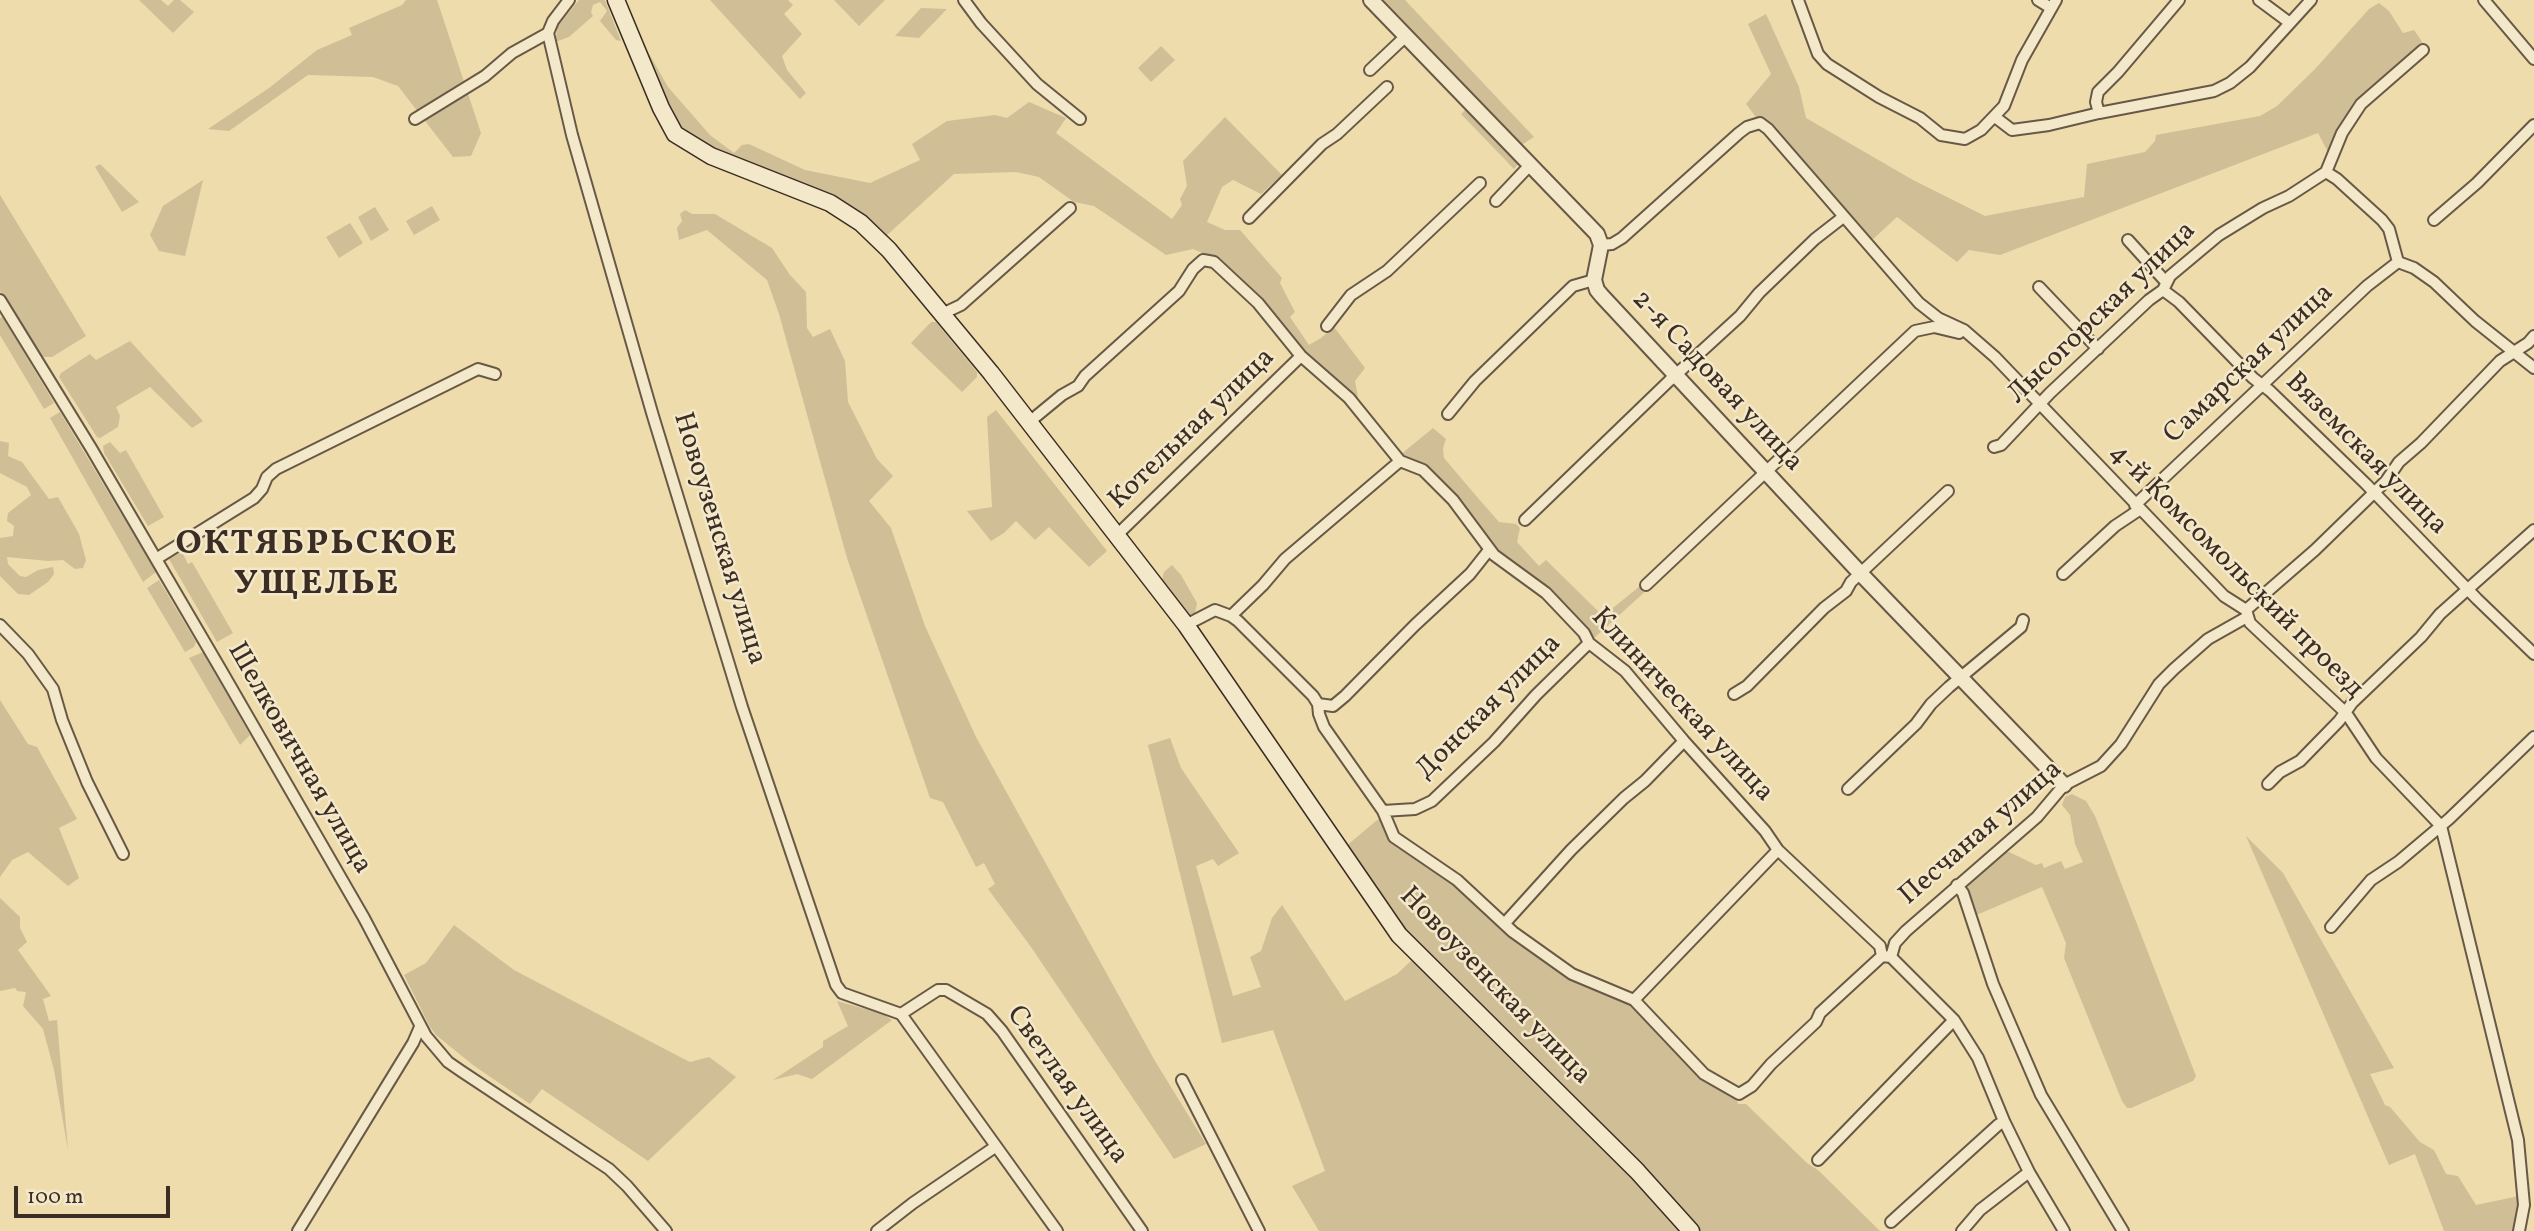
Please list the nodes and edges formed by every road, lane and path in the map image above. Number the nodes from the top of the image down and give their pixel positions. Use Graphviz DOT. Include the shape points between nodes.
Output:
graph roads {
  1 [pos="569,0"];
  2 [pos="616,0"];
  3 [pos="964,0"];
  4 [pos="1371,0"];
  5 [pos="1798,0"];
  6 [pos="2038,0"];
  7 [pos="2179,0"];
  8 [pos="2259,0"];
  9 [pos="2311,0"];
  10 [pos="2484,0"];
  11 [pos="2054,4"];
  12 [pos="2290,23"];
  13 [pos="548,33"];
  14 [pos="1406,36"];
  15 [pos="2423,50"];
  16 [pos="2534,60"];
  17 [pos="1370,70"];
  18 [pos="1387,87"];
  19 [pos="2099,113"];
  20 [pos="1995,117"];
  21 [pos="415,119"];
  22 [pos="1080,119"];
  23 [pos="2534,125"];
  24 [pos="1530,165"];
  25 [pos="2326,172"];
  26 [pos="1480,183"];
  27 [pos="1496,201"];
  28 [pos="1070,208"];
  29 [pos="1249,218"];
  30 [pos="1842,218"];
  31 [pos="2434,220"];
  32 [pos="2128,240"];
  33 [pos="1601,245"];
  34 [pos="2398,262"];
  35 [pos="1594,280"];
  36 [pos="2165,286"];
  37 [pos="2039,287"];
  38 [pos="0,300"];
  39 [pos="942,314"];
  40 [pos="1327,326"];
  41 [pos="1964,330"];
  42 [pos="2534,336"];
  43 [pos="2098,349"];
  44 [pos="2515,352"];
  45 [pos="1301,356"];
  46 [pos="2534,368"];
  47 [pos="495,374"];
  48 [pos="1675,375"];
  49 [pos="2263,385"];
  50 [pos="2040,404"];
  51 [pos="1448,414"];
  52 [pos="1028,423"];
  53 [pos="1994,447"];
  54 [pos="1400,461"];
  55 [pos="1766,472"];
  56 [pos="1948,491"];
  57 [pos="2374,492"];
  58 [pos="2137,508"];
  59 [pos="1525,520"];
  60 [pos="2534,530"];
  61 [pos="1117,536"];
  62 [pos="1489,550"];
  63 [pos="156,559"];
  64 [pos="1861,574"];
  65 [pos="2063,574"];
  66 [pos="1646,585"];
  67 [pos="2468,590"];
  68 [pos="2247,613"];
  69 [pos="1231,616"];
  70 [pos="2023,620"];
  71 [pos="0,625"];
  72 [pos="1186,625"];
  73 [pos="1589,643"];
  74 [pos="2534,654"];
  75 [pos="1962,679"];
  76 [pos="1734,694"];
  77 [pos="1318,704"];
  78 [pos="2346,712"];
  79 [pos="2534,737"];
  80 [pos="1684,741"];
  81 [pos="2267,784"];
  82 [pos="2064,785"];
  83 [pos="1848,789"];
  84 [pos="1382,811"];
  85 [pos="2441,826"];
  86 [pos="1778,850"];
  87 [pos="123,854"];
  88 [pos="1957,886"];
  89 [pos="1505,923"];
  90 [pos="2331,927"];
  91 [pos="1884,953"];
  92 [pos="1634,1000"];
  93 [pos="901,1014"];
  94 [pos="1954,1020"];
  95 [pos="420,1027"];
  96 [pos="1182,1080"];
  97 [pos="2004,1122"];
  98 [pos="995,1147"];
  99 [pos="1818,1160"];
  100 [pos="2029,1172"];
  101 [pos="1891,1222"];
  102 [pos="298,1231"];
  103 [pos="666,1231"];
  104 [pos="877,1231"];
  105 [pos="1057,1231"];
  106 [pos="1142,1231"];
  107 [pos="1259,1231"];
  108 [pos="1691,1231"];
  109 [pos="1962,1231"];
  110 [pos="2064,1231"];
  111 [pos="2123,1231"];
  112 [pos="2519,1231"];
  1 -- 13 [label="street"];
  2 -- 39 [label="main road, Новоузенская улица" via="675,134 711,156 846,212 889,250"];
  3 -- 22 [label="street" via="1037,84"];
  4 -- 14 [label="street"];
  5 -- 20 [label="street" via="1818,54 1827,64 1941,135 1965,139"];
  6 -- 11 [label="street"];
  7 -- 19 [label="street" via="2098,92"];
  8 -- 12 [label="street"];
  9 -- 12 [label="street"];
  10 -- 16 [label="street"];
  11 -- 20 [label="street"];
  12 -- 19 [label="street" via="2230,83"];
  13 -- 21 [label="street"];
  13 -- 93 [label="street, Новоузенская улица" via="572,135 653,416 742,707 836,985 842,993"];
  14 -- 17 [label="street"];
  14 -- 24 [label="street"];
  15 -- 25 [label="street" via="2361,104 2342,132"];
  18 -- 29 [label="street"];
  19 -- 20 [label="street" via="2012,130"];
  23 -- 31 [label="street"];
  24 -- 27 [label="street"];
  24 -- 33 [label="street" via="1597,234"];
  25 -- 34 [label="street" via="2382,220"];
  25 -- 36 [label="street, Лысогорская улица" via="2218,235"];
  26 -- 40 [label="street" via="1387,271 1352,295"];
  28 -- 39 [label="street" via="961,304"];
  30 -- 33 [label="street, 4-й Комсомольский проезд" via="1760,123 1739,133 1622,238"];
  30 -- 41 [label="street, 4-й Комсомольский проезд" via="1919,303"];
  30 -- 48 [label="street"];
  32 -- 36 [label="street, Вяземская улица"];
  33 -- 35 [label="street, 2-я Садовая улица"];
  34 -- 44 [label="street" via="2434,282"];
  34 -- 49 [label="street, Самарская улица"];
  35 -- 48 [label="street, 2-я Садовая улица" via="1597,290"];
  35 -- 51 [label="street" via="1573,286 1475,381"];
  36 -- 43 [label="street, Лысогорская улица"];
  36 -- 49 [label="street, Вяземская улица"];
  37 -- 43 [label="street"];
  38 -- 63 [label="street, Шелковичная улица"];
  39 -- 52 [label="main road, Новоузенская улица"];
  41 -- 50 [label="street, 4-й Комсомольский проезд"];
  41 -- 55 [label="street" via="1934,327 1915,331"];
  42 -- 44 [label="street, Песчаная улица"];
  43 -- 50 [label="street, Лысогорская улица"];
  44 -- 46 [label="street"];
  44 -- 57 [label="street, Песчаная улица" via="2500,361"];
  45 -- 52 [label="street, Клиническая улица" via="1258,303 1214,262 1203,260 1179,291 1078,386"];
  45 -- 54 [label="street, Клиническая улица" via="1349,398"];
  45 -- 61 [label="street, Котельная улица"];
  47 -- 63 [label="street" via="478,369 276,469 254,498"];
  48 -- 55 [label="street, 2-я Садовая улица"];
  48 -- 59 [label="street"];
  49 -- 57 [label="street, Вяземская улица"];
  49 -- 58 [label="street, Самарская улица"];
  50 -- 53 [label="street, Лысогорская улица"];
  50 -- 58 [label="street, 4-й Комсомольский проезд"];
  52 -- 61 [label="main road, Новоузенская улица"];
  54 -- 62 [label="street, Клиническая улица" via="1423,470"];
  54 -- 69 [label="street" via="1285,559"];
  55 -- 64 [label="street, 2-я Садовая улица"];
  55 -- 66 [label="street"];
  56 -- 64 [label="street"];
  57 -- 67 [label="street, Вяземская улица"];
  57 -- 68 [label="street, Песчаная улица"];
  58 -- 65 [label="street, Самарская улица"];
  58 -- 68 [label="street, 4-й Комсомольский проезд" via="2224,596"];
  60 -- 67 [label="street"];
  61 -- 72 [label="main road, Новоузенская улица"];
  62 -- 73 [label="street, Клиническая улица" via="1546,593"];
  62 -- 77 [label="street" via="1470,574 1333,706"];
  63 -- 95 [label="street, Шелковичная улица" via="364,918"];
  64 -- 75 [label="street, 2-я Садовая улица"];
  64 -- 76 [label="street"];
  67 -- 74 [label="street, Вяземская улица"];
  67 -- 78 [label="street"];
  68 -- 78 [label="street, 4-й Комсомольский проезд" via="2250,623"];
  68 -- 82 [label="street, Песчаная улица" via="2208,639 2159,684 2121,744 2101,766"];
  69 -- 72 [label="street" via="1215,611"];
  69 -- 77 [label="street, Новоузенская улица"];
  70 -- 75 [label="street" via="2021,627"];
  71 -- 87 [label="street" via="53,689 87,782"];
  72 -- 108 [label="main road, Новоузенская улица" via="1399,935 1637,1171"];
  73 -- 80 [label="street, Клиническая улица" via="1625,671"];
  73 -- 84 [label="street, Донская улица" via="1432,800 1415,809"];
  75 -- 82 [label="street, 2-я Садовая улица"];
  75 -- 83 [label="street" via="1931,704"];
  77 -- 84 [label="street, Новоузенская улица" via="1324,727"];
  78 -- 81 [label="street" via="2300,761"];
  78 -- 85 [label="street, 4-й Комсомольский проезд" via="2376,758"];
  79 -- 85 [label="street"];
  80 -- 86 [label="street, Клиническая улица"];
  80 -- 89 [label="street" via="1571,850"];
  82 -- 88 [label="street, Песчаная улица" via="2047,807"];
  84 -- 89 [label="street, Новоузенская улица" via="1394,837 1457,880"];
  85 -- 90 [label="street" via="2371,880"];
  85 -- 112 [label="street, 4-й Комсомольский проезд" via="2518,1140 2525,1205"];
  86 -- 91 [label="street, Клиническая улица"];
  86 -- 92 [label="street"];
  88 -- 91 [label="street, Песчаная улица"];
  88 -- 111 [label="street" via="1993,985 2042,1095"];
  89 -- 92 [label="street, Новоузенская улица" via="1572,974"];
  91 -- 92 [label="street, Новоузенская улица" via="1739,1094 1704,1074"];
  91 -- 94 [label="street, Клиническая улица"];
  93 -- 98 [label="street"];
  93 -- 106 [label="street, Светлая улица" via="938,990 946,990 987,1014"];
  94 -- 97 [label="street, Клиническая улица" via="1978,1058"];
  94 -- 99 [label="street"];
  95 -- 102 [label="street"];
  95 -- 103 [label="street, Шелковичная улица" via="448,1062 609,1169"];
  96 -- 107 [label="street"];
  97 -- 100 [label="street, Клиническая улица"];
  97 -- 101 [label="street"];
  98 -- 104 [label="street"];
  98 -- 105 [label="street"];
  100 -- 109 [label="street" via="1980,1210"];
  100 -- 110 [label="street, Клиническая улица"];
}
